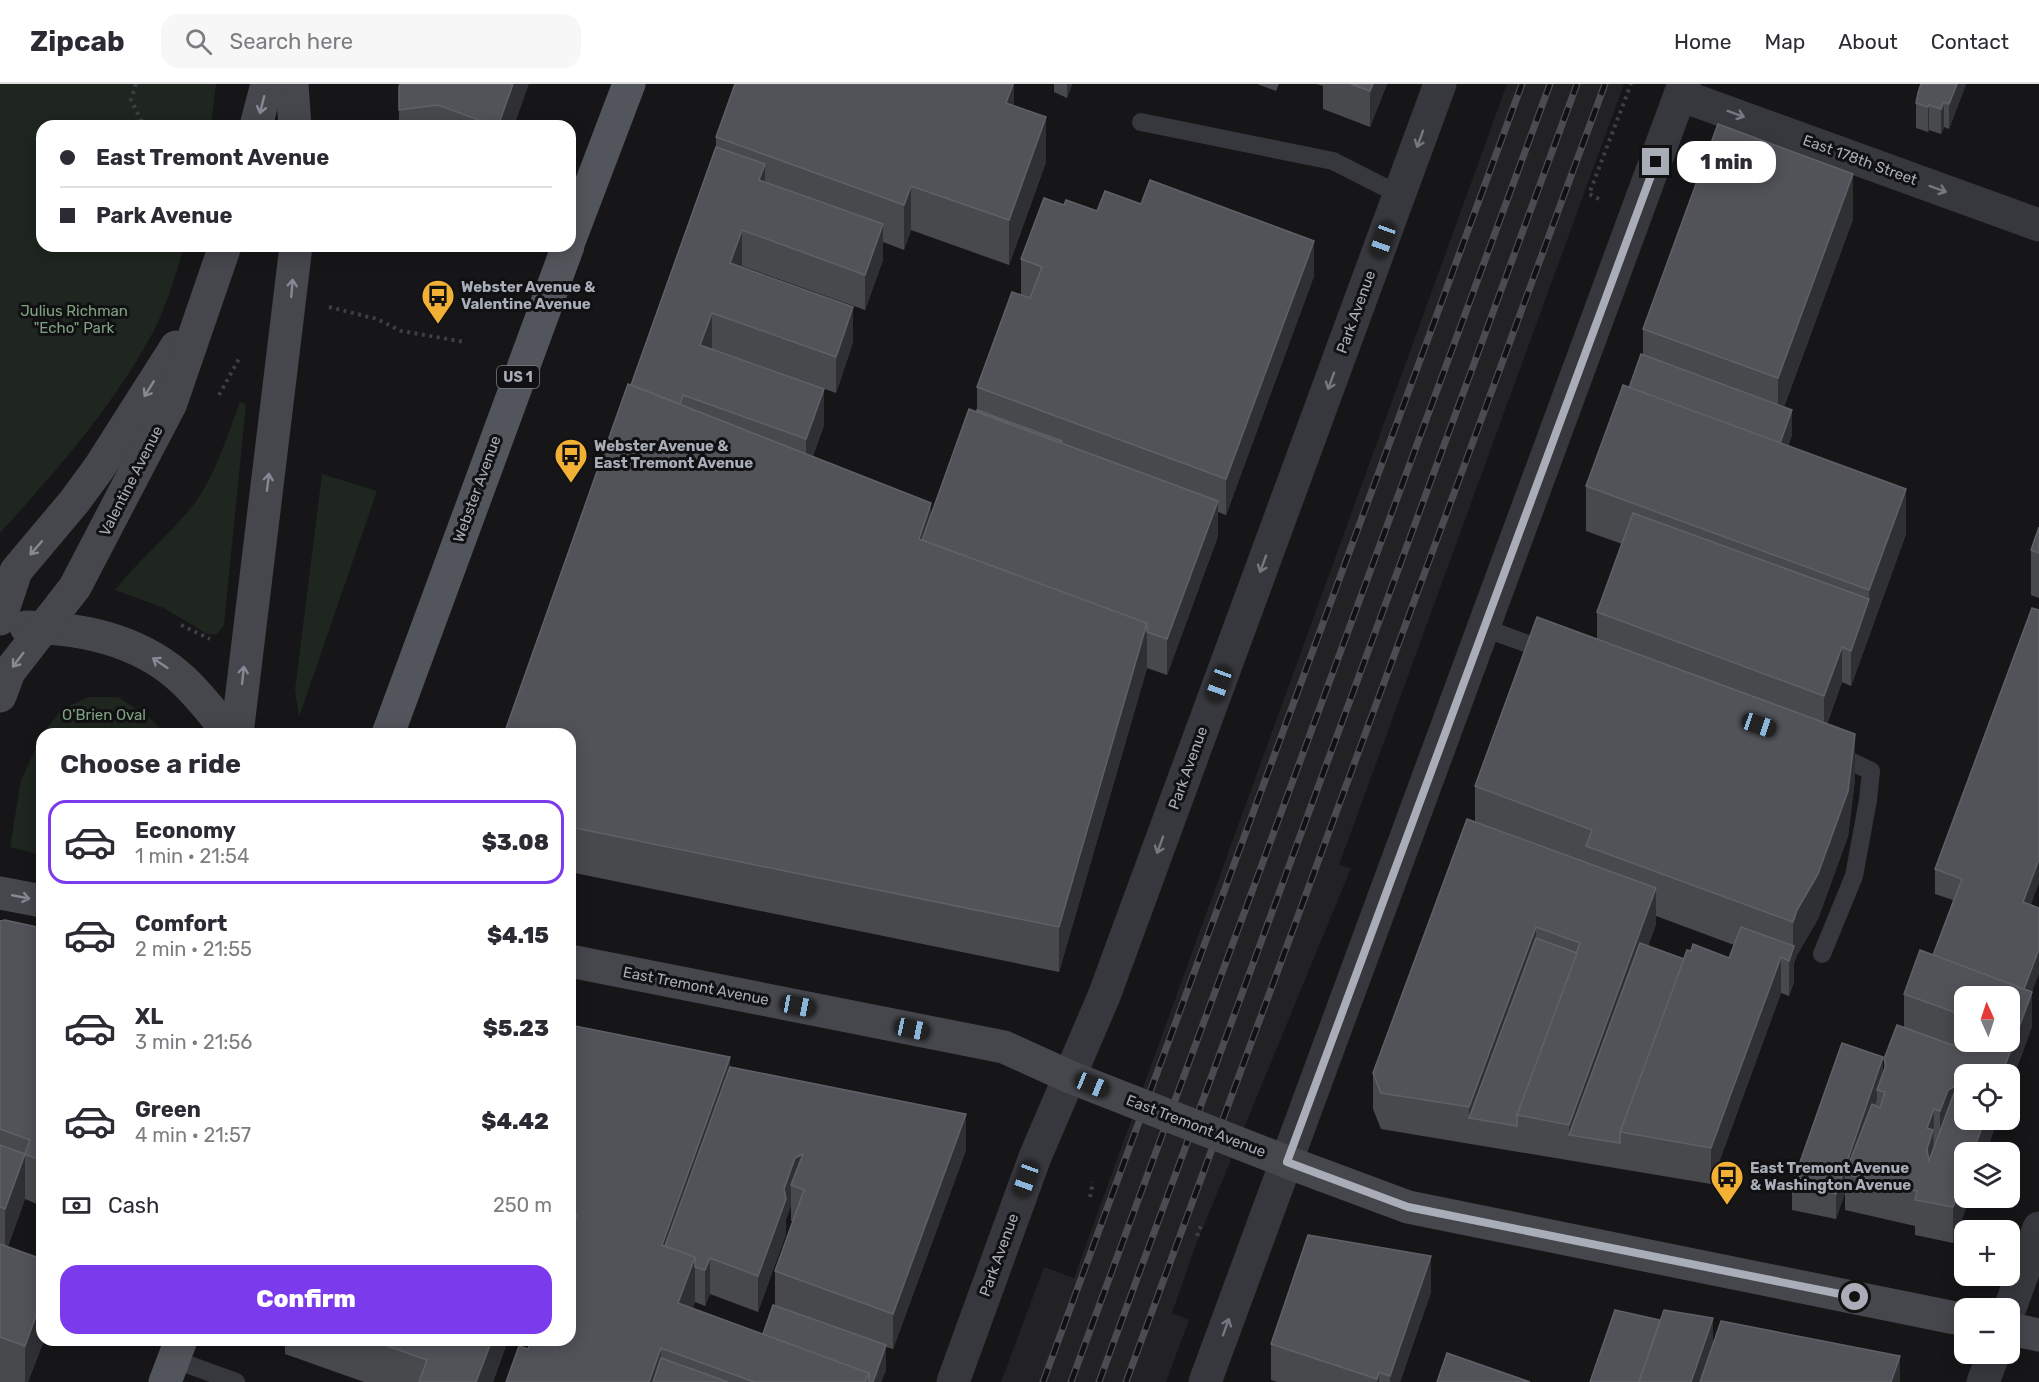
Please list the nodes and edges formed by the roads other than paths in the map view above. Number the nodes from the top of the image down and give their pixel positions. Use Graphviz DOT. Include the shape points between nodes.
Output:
graph roads {
  1 [pos="267,84"];
  2 [pos="292,84"];
  3 [pos="629,84"];
  4 [pos="1440,84"];
  5 [pos="1682,89"];
  6 [pos="258,120"];
  7 [pos="295,120"];
  8 [pos="1140,122"];
  9 [pos="1400,195"];
  10 [pos="576,223"];
  11 [pos="2039,225"];
  12 [pos="223,252"];
  13 [pos="295,252"];
  14 [pos="566,252"];
  15 [pos="202,304"];
  16 [pos="0,619"];
  17 [pos="0,626"];
  18 [pos="43,627"];
  19 [pos="1484,628"];
  20 [pos="1568,658"];
  21 [pos="0,696"];
  22 [pos="225,728"];
  23 [pos="238,728"];
  24 [pos="390,728"];
  25 [pos="1812,744"];
  26 [pos="0,893"];
  27 [pos="36,900"];
  28 [pos="1822,954"];
  29 [pos="576,961"];
  30 [pos="1070,1077"];
  31 [pos="1287,1162"];
  32 [pos="2039,1228"];
  33 [pos="2014,1298"];
  34 [pos="1954,1318"];
  35 [pos="2020,1331"];
  36 [pos="2039,1335"];
  37 [pos="173,1360"];
  38 [pos="1990,1364"];
  39 [pos="236,1382"];
  40 [pos="953,1382"];
  41 [pos="1205,1382"];
  42 [pos="1983,1382"];
  1 -- 6 [label="main road, one-way"];
  2 -- 7 [label="main road"];
  3 -- 10 [label="main road"];
  4 -- 9 [label="street, Park Avenue, one-way"];
  5 -- 11 [label="street, East 178th Street, one-way"];
  5 -- 19 [label="street"];
  8 -- 9 [label="lane" via="1333,161"];
  9 -- 30 [label="street, Park Avenue, one-way" via="1108,984"];
  12 -- 15 [label="main road, Valentine Avenue"];
  23 -- 13 [label="main road, one-way"];
  14 -- 24 [label="main road, Webster Avenue / US 1"];
  15 -- 16 [label="main road, one-way" via="99,468 16,571"];
  15 -- 18 [label="main road, Valentine Avenue" via="171,403 75,587"];
  17 -- 18 [label="main road"];
  18 -- 21 [label="main road, Valentine Avenue, one-way" via="9,672"];
  22 -- 18 [label="main road, one-way" via="183,680 141,651 86,633"];
  19 -- 20 [label="lane"];
  19 -- 31 [label="street"];
  25 -- 28 [label="lane" via="1871,771 1854,876"];
  26 -- 27 [label="main road, one-way"];
  29 -- 30 [label="main road, East Tremont Avenue" via="1004,1047"];
  30 -- 31 [label="main road, East Tremont Avenue, bridge"];
  30 -- 40 [label="street, Park Avenue" via="1035,1157"];
  31 -- 34 [label="main road, East Tremont Avenue" via="1408,1207"];
  41 -- 31 [label="street, one-way"];
  32 -- 33 [label="street"];
  35 -- 36 [label="main road"];
  37 -- 39 [label="lane"];
  38 -- 42 [label="street"];
}
